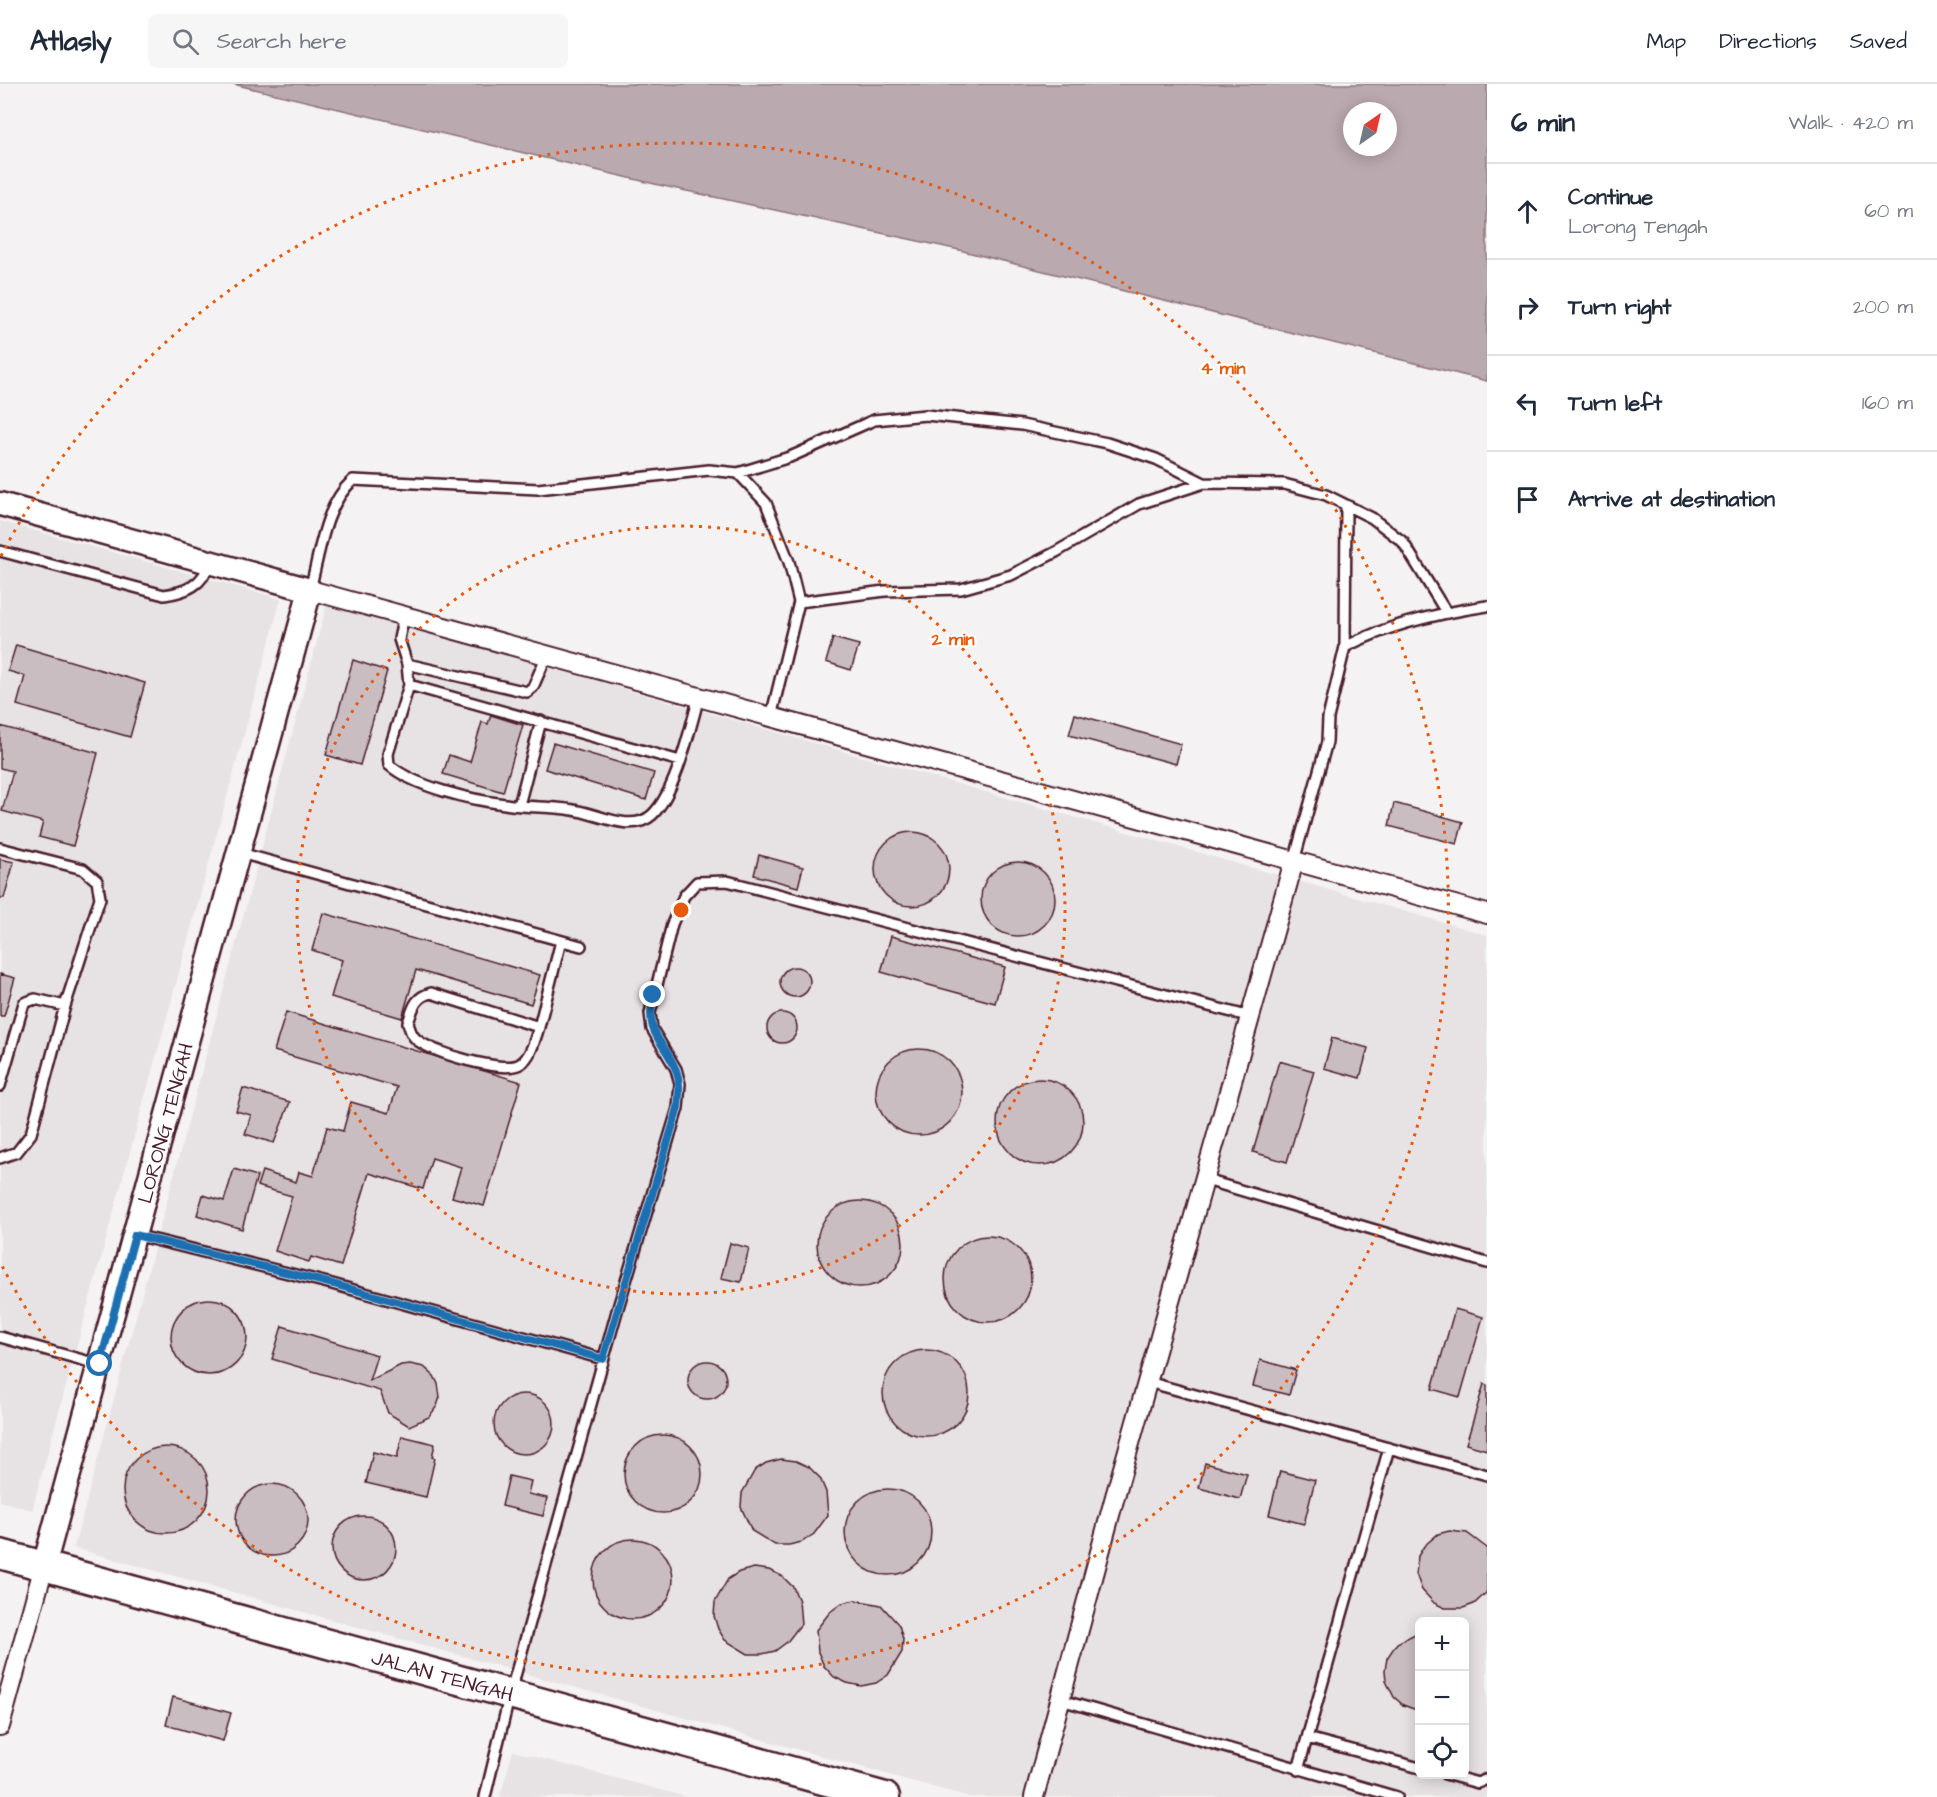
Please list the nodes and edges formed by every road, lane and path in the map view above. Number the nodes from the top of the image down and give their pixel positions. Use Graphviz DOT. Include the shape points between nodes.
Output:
graph roads {
  1 [pos="738,473"];
  2 [pos="1204,483"];
  3 [pos="0,504"];
  4 [pos="1346,505"];
  5 [pos="0,551"];
  6 [pos="209,562"];
  7 [pos="310,590"];
  8 [pos="799,602"];
  9 [pos="1487,606"];
  10 [pos="1446,612"];
  11 [pos="404,615"];
  12 [pos="1346,647"];
  13 [pos="547,655"];
  14 [pos="407,664"];
  15 [pos="409,685"];
  16 [pos="699,697"];
  17 [pos="771,717"];
  18 [pos="541,721"];
  19 [pos="680,761"];
  20 [pos="519,805"];
  21 [pos="0,848"];
  22 [pos="240,853"];
  23 [pos="1294,861"];
  24 [pos="1487,914"];
  25 [pos="561,941"];
  26 [pos="581,946"];
  27 [pos="65,1006"];
  28 [pos="1251,1017"];
  29 [pos="539,1027"];
  30 [pos="0,1086"];
  31 [pos="0,1158"];
  32 [pos="1206,1180"];
  33 [pos="135,1235"];
  34 [pos="1487,1263"];
  35 [pos="0,1337"];
  36 [pos="603,1359"];
  37 [pos="100,1364"];
  38 [pos="1148,1382"];
  39 [pos="1389,1448"];
  40 [pos="1487,1475"];
  41 [pos="0,1554"];
  42 [pos="44,1566"];
  43 [pos="510,1694"];
  44 [pos="1061,1700"];
  45 [pos="0,1726"];
  46 [pos="1307,1738"];
  47 [pos="1415,1767"];
  48 [pos="1298,1770"];
  49 [pos="1463,1779"];
  50 [pos="1487,1779"];
  51 [pos="485,1797"];
  52 [pos="885,1797"];
  53 [pos="1034,1797"];
  54 [pos="1397,1797"];
  1 -- 2 [label="lane" via="790,457 874,420 926,415 1022,425 1107,443 1156,459"];
  1 -- 7 [label="lane" via="709,470 538,489 353,480 336,502"];
  1 -- 8 [label="lane" via="766,503 789,561"];
  2 -- 4 [label="lane" via="1284,484 1326,495"];
  2 -- 8 [label="lane" via="1139,504 1011,575 961,589 885,591"];
  3 -- 6 [label="street"];
  4 -- 10 [label="lane" via="1372,518 1403,542"];
  4 -- 12 [label="lane"];
  5 -- 6 [label="lane" via="164,595 198,583"];
  6 -- 7 [label="street"];
  7 -- 11 [label="street"];
  7 -- 22 [label="street, LORONG TENGAH"];
  8 -- 17 [label="lane"];
  9 -- 10 [label="lane"];
  10 -- 12 [label="lane"];
  11 -- 13 [label="street"];
  11 -- 14 [label="lane" via="399,639"];
  12 -- 23 [label="lane" via="1328,718 1327,742"];
  13 -- 14 [label="lane" via="527,692"];
  13 -- 16 [label="street"];
  14 -- 15 [label="lane"];
  15 -- 18 [label="lane"];
  15 -- 20 [label="lane" via="390,743 389,765 416,782"];
  16 -- 17 [label="street"];
  16 -- 19 [label="lane"];
  17 -- 23 [label="street"];
  18 -- 19 [label="lane"];
  18 -- 20 [label="lane"];
  19 -- 20 [label="lane" via="661,803 640,822 622,822 578,810"];
  21 -- 27 [label="lane" via="83,869 96,880 100,898"];
  22 -- 25 [label="lane"];
  22 -- 33 [label="street, LORONG TENGAH"];
  23 -- 24 [label="street"];
  23 -- 28 [label="street"];
  25 -- 26 [label="lane"];
  25 -- 29 [label="lane"];
  27 -- 30 [label="lane" via="35,999 24,1003"];
  27 -- 31 [label="lane" via="31,1134 17,1152"];
  28 -- 32 [label="street"];
  28 -- 36 [label="lane" via="727,881 697,882 684,896 672,924 650,1013 652,1029 676,1069 680,1084 678,1108"];
  29 -- 29 [label="lane" via="527,1058 507,1067 474,1062 424,1045 408,1023 418,999 431,993"];
  32 -- 34 [label="lane"];
  32 -- 38 [label="street"];
  33 -- 36 [label="lane" via="333,1284"];
  33 -- 37 [label="street, LORONG TENGAH"];
  35 -- 37 [label="lane"];
  36 -- 43 [label="lane"];
  37 -- 42 [label="street, LORONG TENGAH"];
  38 -- 39 [label="lane"];
  38 -- 44 [label="street"];
  39 -- 40 [label="lane"];
  39 -- 46 [label="lane"];
  41 -- 42 [label="main road, JALAN TENGAH"];
  42 -- 43 [label="main road, JALAN TENGAH"];
  42 -- 45 [label="street, LORONG TENGAH"];
  43 -- 51 [label="lane"];
  43 -- 52 [label="main road, JALAN TENGAH"];
  44 -- 48 [label="lane"];
  44 -- 53 [label="street"];
  46 -- 47 [label="lane"];
  46 -- 48 [label="lane"];
  48 -- 54 [label="lane"];
  49 -- 50 [label="lane" via="1478,1783"];
}
